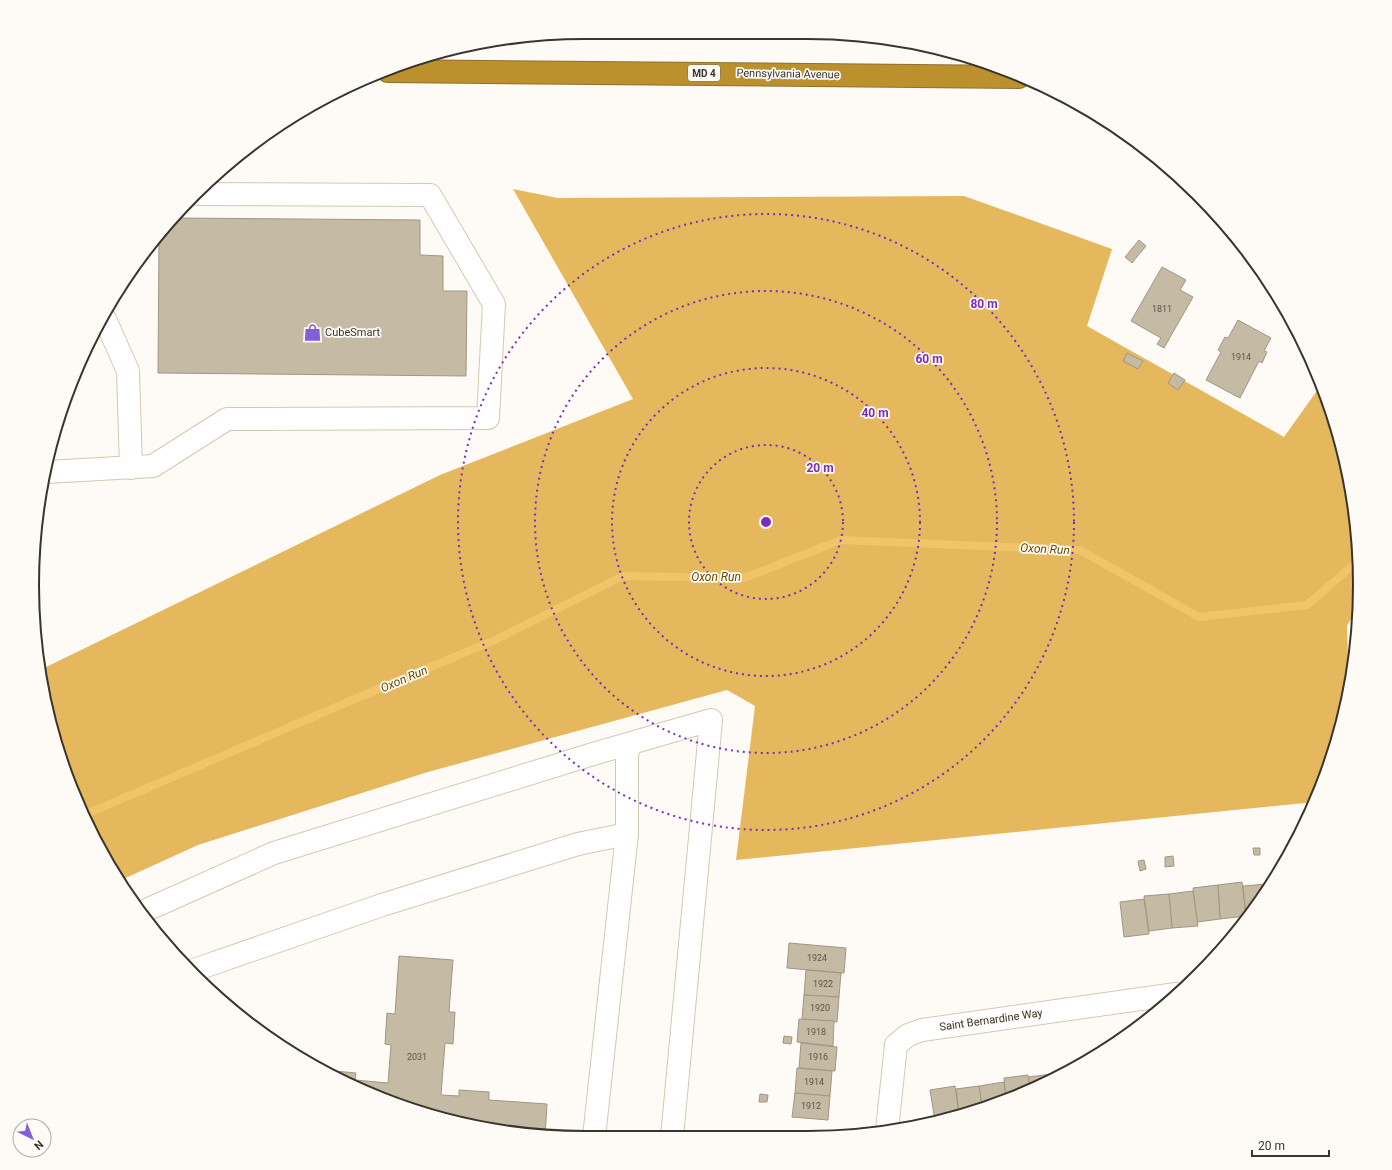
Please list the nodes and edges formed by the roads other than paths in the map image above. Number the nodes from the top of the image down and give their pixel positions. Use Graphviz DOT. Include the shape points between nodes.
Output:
graph roads {
  1 [pos="401,71"];
  2 [pos="1006,77"];
  3 [pos="204,194"];
  4 [pos="106,322"];
  5 [pos="131,468"];
  6 [pos="51,472"];
  7 [pos="632,743"];
  8 [pos="627,834"];
  9 [pos="147,910"];
  10 [pos="197,969"];
  11 [pos="1168,995"];
  12 [pos="888,1125"];
  13 [pos="595,1131"];
  14 [pos="673,1131"];
  1 -- 2 [label="highway, Pennsylvania Avenue / MD 4"];
  3 -- 5 [label="street" via="430,195 494,304 488,418 227,419 153,466"];
  4 -- 5 [label="street" via="128,371"];
  5 -- 6 [label="street"];
  7 -- 8 [label="street" via="627,752"];
  7 -- 9 [label="street" via="274,853"];
  7 -- 14 [label="street" via="711,720"];
  8 -- 10 [label="street" via="578,844 382,905"];
  8 -- 13 [label="street"];
  11 -- 12 [label="street, Saint Bernardine Way" via="922,1030 908,1035 896,1045"];
}
